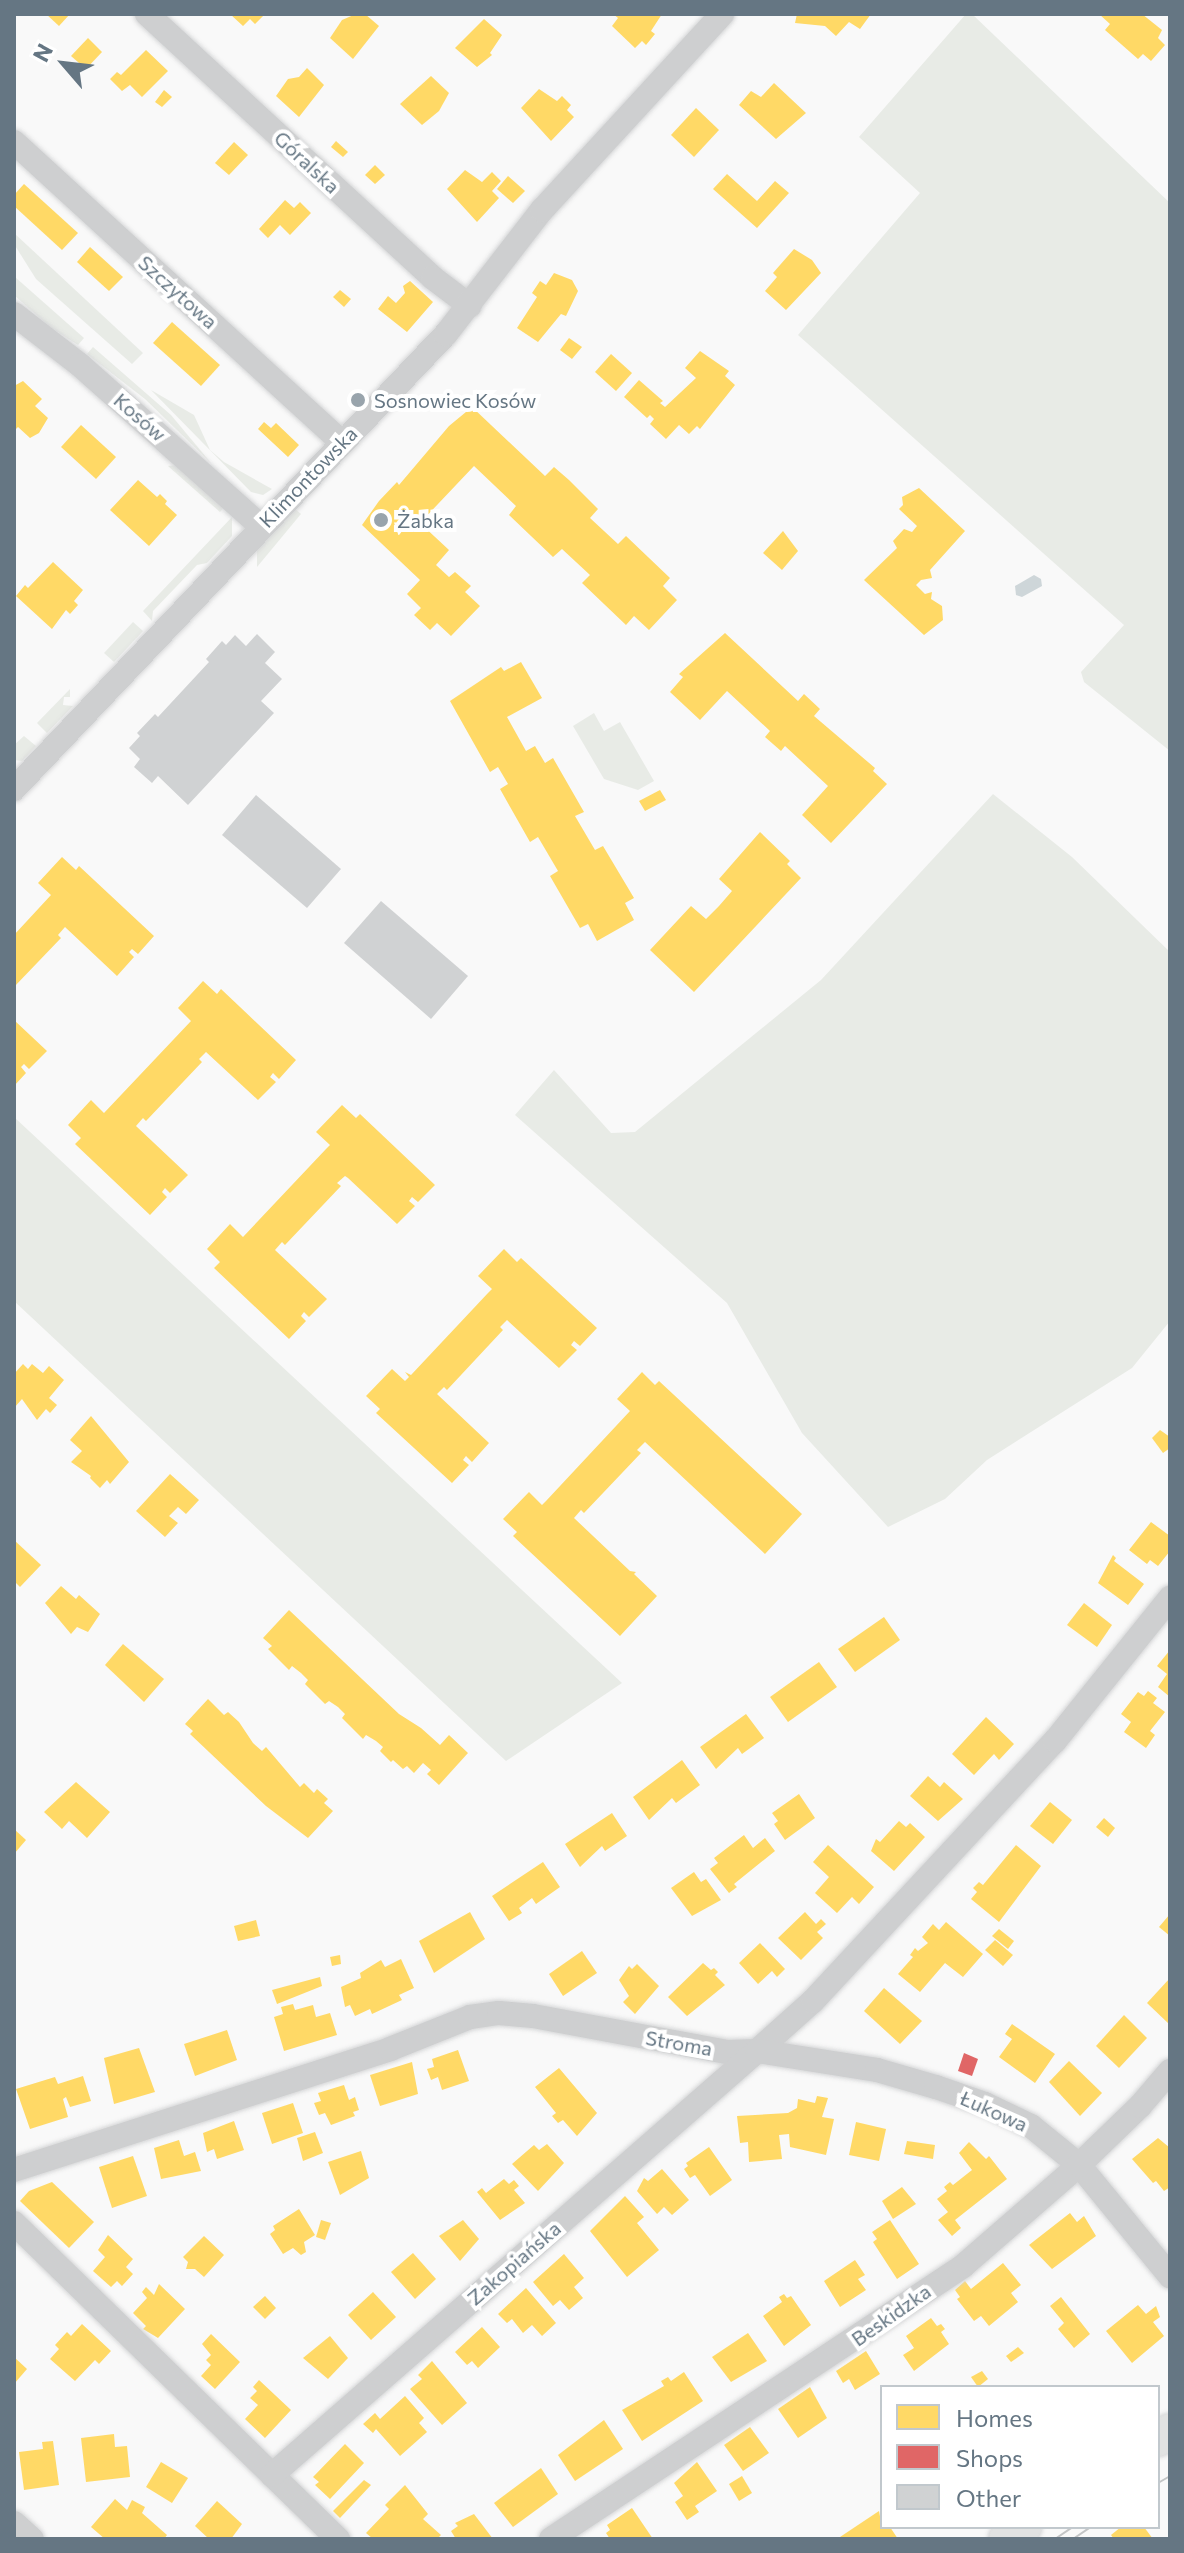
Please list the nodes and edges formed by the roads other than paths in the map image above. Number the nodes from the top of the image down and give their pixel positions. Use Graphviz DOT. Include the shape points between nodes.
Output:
graph roads {
  1 [pos="147,14"];
  2 [pos="722,14"];
  3 [pos="14,142"];
  4 [pos="470,306"];
  5 [pos="17,322"];
  6 [pos="341,442"];
  7 [pos="261,526"];
  8 [pos="14,789"];
  9 [pos="1170,1598"];
  10 [pos="757,2051"];
  11 [pos="1170,2071"];
  12 [pos="1079,2165"];
  13 [pos="14,2170"];
  14 [pos="14,2223"];
  15 [pos="1170,2276"];
  16 [pos="272,2475"];
  17 [pos="14,2523"];
  18 [pos="587,2529"];
  19 [pos="32,2539"];
  20 [pos="338,2539"];
  21 [pos="551,2539"];
  1 -- 4 [label="street, Góralska" via="422,268"];
  2 -- 4 [label="street, Klimontowska" via="542,210"];
  3 -- 6 [label="street, Szczytowa"];
  4 -- 6 [label="street, Klimontowska"];
  5 -- 7 [label="street, Kosów" via="89,373"];
  6 -- 7 [label="street, Klimontowska"];
  7 -- 8 [label="street, Klimontowska"];
  9 -- 10 [label="street" via="1055,1741 813,2001"];
  10 -- 12 [label="street, Łukowa" via="877,2070 985,2104 1031,2126"];
  10 -- 13 [label="street, Stroma" via="728,2052 533,2016 470,2017 390,2049"];
  10 -- 16 [label="street, Zakopiańska"];
  11 -- 12 [label="street, Beskidzka"];
  12 -- 15 [label="street, Łukowa"];
  12 -- 18 [label="street, Beskidzka" via="963,2266"];
  14 -- 16 [label="street"];
  16 -- 20 [label="street"];
  17 -- 19 [label="street"];
  18 -- 21 [label="street, Beskidzka"];
}
